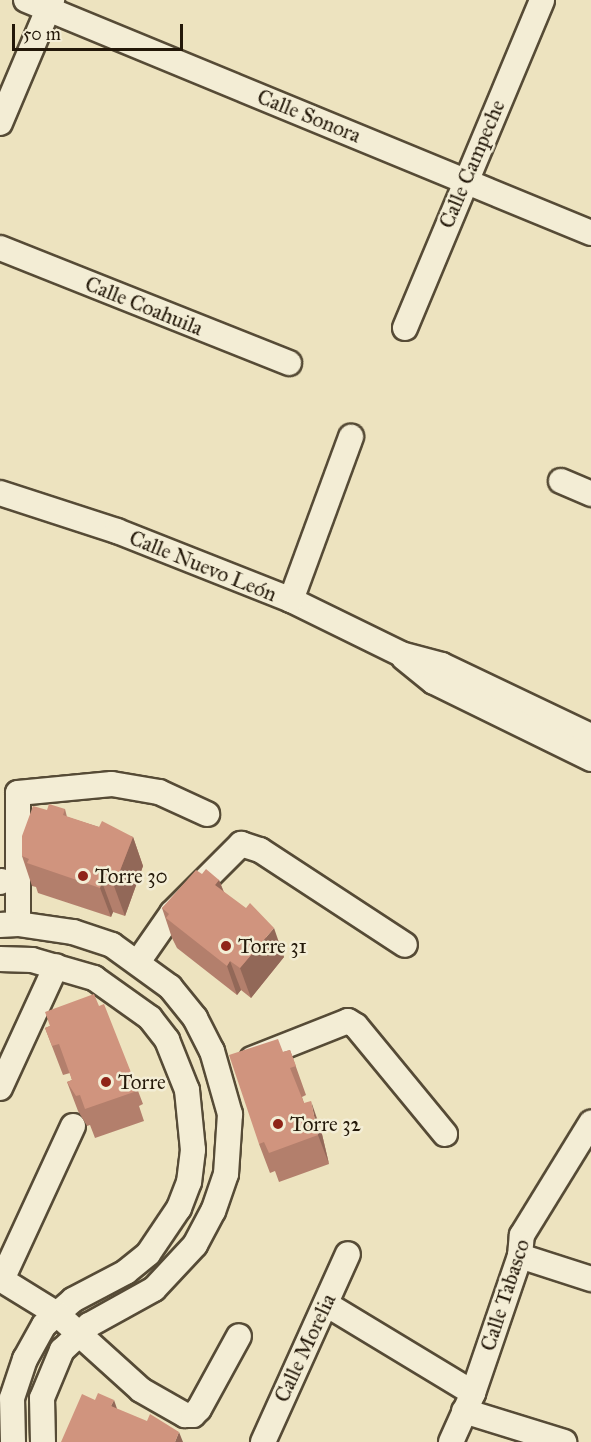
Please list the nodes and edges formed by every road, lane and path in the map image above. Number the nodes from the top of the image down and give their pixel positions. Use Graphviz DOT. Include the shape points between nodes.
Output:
graph roads {
  1 [pos="26,0"];
  2 [pos="542,0"];
  3 [pos="50,4"];
  4 [pos="0,123"];
  5 [pos="464,181"];
  6 [pos="591,233"];
  7 [pos="0,248"];
  8 [pos="405,328"];
  9 [pos="288,363"];
  10 [pos="351,437"];
  11 [pos="561,481"];
  12 [pos="0,493"];
  13 [pos="591,494"];
  14 [pos="291,600"];
  15 [pos="400,654"];
  16 [pos="591,736"];
  17 [pos="591,759"];
  18 [pos="207,814"];
  19 [pos="9,924"];
  20 [pos="112,945"];
  21 [pos="405,945"];
  22 [pos="0,959"];
  23 [pos="138,962"];
  24 [pos="56,966"];
  25 [pos="94,978"];
  26 [pos="220,1073"];
  27 [pos="0,1088"];
  28 [pos="591,1123"];
  29 [pos="73,1126"];
  30 [pos="444,1134"];
  31 [pos="348,1254"];
  32 [pos="520,1256"];
  33 [pos="591,1279"];
  34 [pos="326,1304"];
  35 [pos="57,1314"];
  36 [pos="80,1333"];
  37 [pos="239,1336"];
  38 [pos="468,1402"];
  39 [pos="14,1442"];
  40 [pos="42,1442"];
  41 [pos="262,1442"];
  42 [pos="451,1442"];
  43 [pos="564,1442"];
  1 -- 3 [label="street, Calle Sonora"];
  2 -- 5 [label="street, Calle Campeche"];
  3 -- 4 [label="street"];
  3 -- 5 [label="street, Calle Sonora"];
  5 -- 6 [label="street, Calle Sonora"];
  5 -- 8 [label="street, Calle Campeche"];
  7 -- 9 [label="street, Calle Coahuila"];
  10 -- 14 [label="street"];
  11 -- 13 [label="street"];
  12 -- 14 [label="street, Calle Nuevo León" via="117,531"];
  14 -- 15 [label="street, Calle Nuevo León"];
  15 -- 16 [label="street, Calle Nuevo León" via="442,665"];
  15 -- 17 [label="street, Calle Nuevo León" via="434,682"];
  18 -- 19 [label="street" via="159,792 112,784 18,793"];
  19 -- 20 [label="street" via="73,932"];
  20 -- 23 [label="street"];
  20 -- 25 [label="street"];
  21 -- 23 [label="street" via="260,849 241,844 180,904"];
  22 -- 24 [label="street"];
  23 -- 26 [label="street" via="170,987 195,1018"];
  24 -- 25 [label="street"];
  24 -- 27 [label="street"];
  25 -- 35 [label="street" via="150,1018 167,1040 187,1090 193,1150 189,1182 165,1233 126,1272 74,1300"];
  26 -- 30 [label="street" via="348,1021"];
  26 -- 36 [label="street" via="230,1114 231,1142 216,1202 195,1245 154,1288"];
  28 -- 32 [label="street, Calle Tabasco" via="522,1236"];
  29 -- 35 [label="street" via="2,1280"];
  31 -- 34 [label="street, Calle Morelia"];
  32 -- 33 [label="street"];
  32 -- 38 [label="street, Calle Tabasco"];
  34 -- 38 [label="street"];
  34 -- 41 [label="street, Calle Morelia"];
  35 -- 36 [label="street"];
  35 -- 39 [label="street" via="44,1325 25,1359 12,1398"];
  36 -- 37 [label="street" via="141,1390 185,1415 193,1415 200,1408"];
  36 -- 40 [label="street" via="62,1350 50,1372 42,1398"];
  38 -- 42 [label="street, Calle Tabasco"];
  38 -- 43 [label="street"];
}
